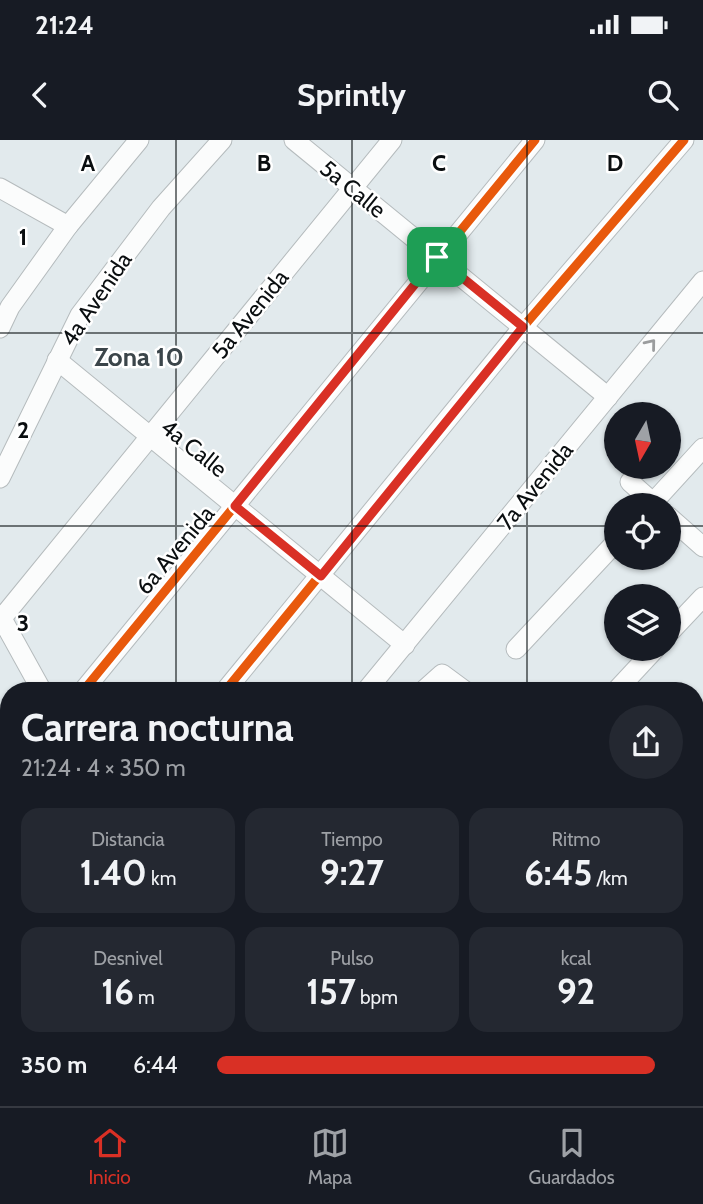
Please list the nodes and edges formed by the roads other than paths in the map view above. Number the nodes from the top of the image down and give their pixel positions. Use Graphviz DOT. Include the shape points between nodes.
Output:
graph roads {
  1 [pos="222,140"];
  2 [pos="294,140"];
  3 [pos="392,140"];
  4 [pos="535,140"];
  5 [pos="684,140"];
  6 [pos="130,142"];
  7 [pos="0,188"];
  8 [pos="353,188"];
  9 [pos="68,226"];
  10 [pos="437,257"];
  11 [pos="703,281"];
  12 [pos="5,305"];
  13 [pos="523,327"];
  14 [pos="0,328"];
  15 [pos="57,360"];
  16 [pos="608,397"];
  17 [pos="149,436"];
  18 [pos="703,449"];
  19 [pos="0,478"];
  20 [pos="630,482"];
  21 [pos="641,493"];
  22 [pos="664,493"];
  23 [pos="235,506"];
  24 [pos="681,528"];
  25 [pos="703,547"];
  26 [pos="604,555"];
  27 [pos="321,576"];
  28 [pos="703,597"];
  29 [pos="1,616"];
  30 [pos="681,620"];
  31 [pos="405,645"];
  32 [pos="516,649"];
  33 [pos="644,661"];
  34 [pos="37,682"];
  35 [pos="90,682"];
  36 [pos="233,682"];
  37 [pos="374,682"];
  38 [pos="433,682"];
  39 [pos="453,682"];
  40 [pos="624,682"];
  1 -- 15 [label="street, 4a Avenida" via="98,288"];
  2 -- 8 [label="street, 5a Calle"];
  3 -- 8 [label="street, 5a Avenida"];
  4 -- 10 [label="street, 6a Avenida"];
  5 -- 13 [label="street"];
  6 -- 9 [label="street"];
  7 -- 9 [label="street"];
  8 -- 10 [label="street, 5a Calle"];
  8 -- 17 [label="street, 5a Avenida"];
  9 -- 12 [label="street"];
  10 -- 13 [label="street, 5a Calle"];
  10 -- 23 [label="street, 6a Avenida"];
  16 -- 11 [label="street, 7a Avenida, one-way"];
  12 -- 14 [label="street"];
  13 -- 16 [label="street, 5a Calle"];
  13 -- 27 [label="street"];
  15 -- 17 [label="street, 4a Calle"];
  15 -- 19 [label="street, 4a Avenida"];
  16 -- 31 [label="street, 7a Avenida"];
  17 -- 23 [label="street, 4a Calle"];
  17 -- 29 [label="street, 5a Avenida"];
  18 -- 22 [label="street"];
  20 -- 21 [label="street"];
  23 -- 27 [label="street, 4a Calle"];
  23 -- 35 [label="street, 6a Avenida"];
  24 -- 25 [label="street"];
  26 -- 32 [label="street"];
  27 -- 31 [label="street, 4a Calle"];
  27 -- 36 [label="street"];
  28 -- 30 [label="street"];
  29 -- 34 [label="street"];
  31 -- 37 [label="street, 7a Avenida"];
  33 -- 40 [label="street"];
  38 -- 39 [label="street" via="442,674"];
}
